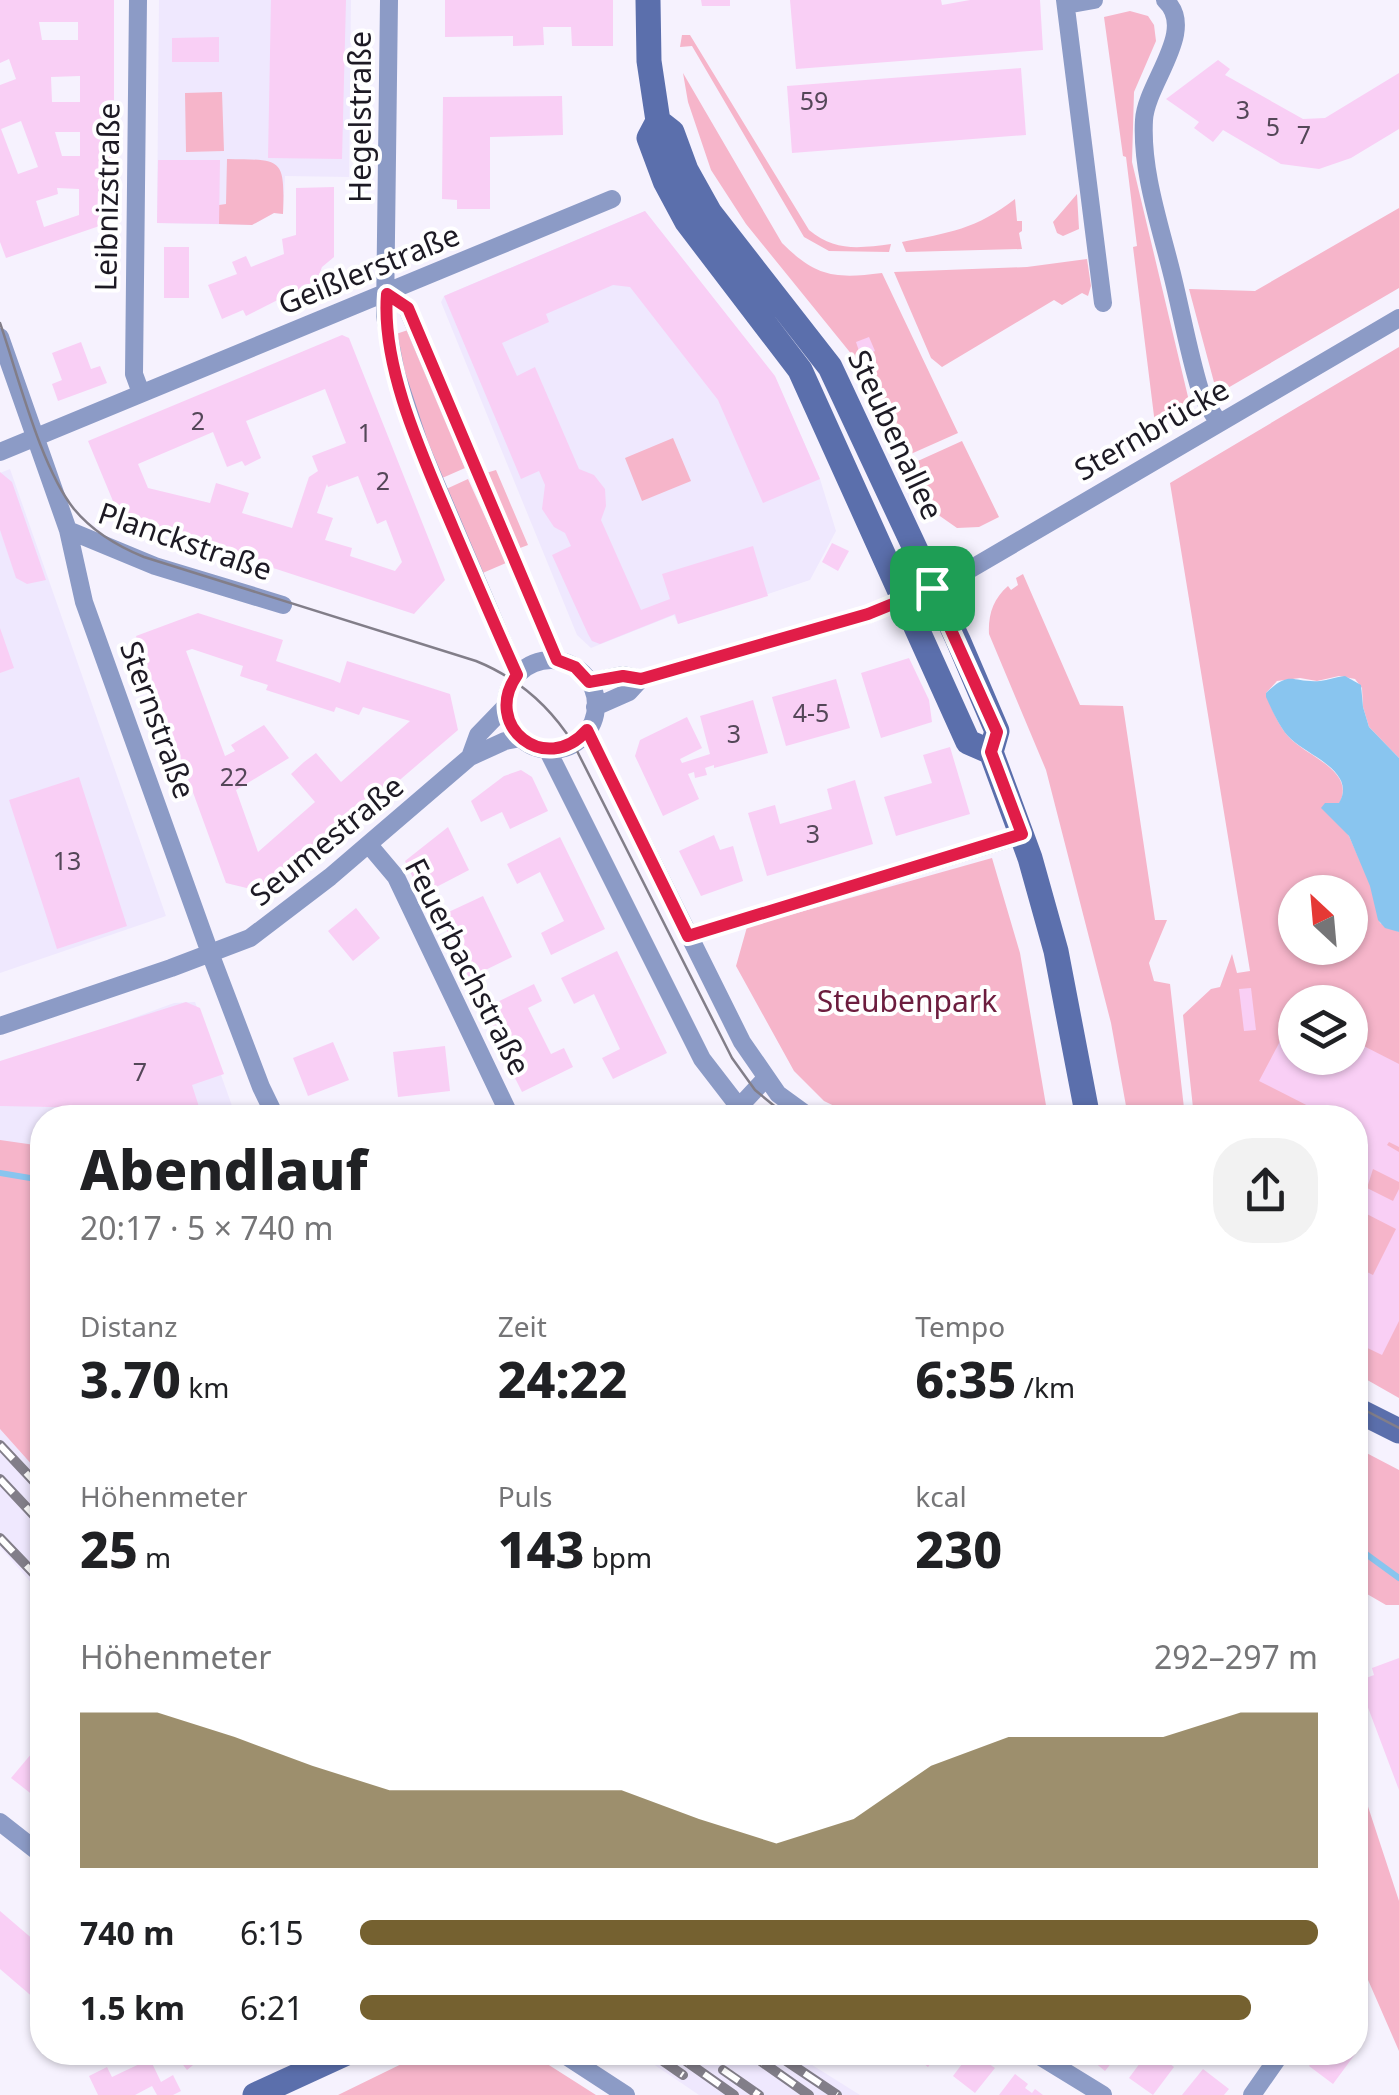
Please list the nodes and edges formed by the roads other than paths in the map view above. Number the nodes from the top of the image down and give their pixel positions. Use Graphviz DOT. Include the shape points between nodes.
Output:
graph roads {
  1 [pos="138,0"];
  2 [pos="389,0"];
  3 [pos="648,0"];
  4 [pos="1094,0"];
  5 [pos="1165,0"];
  6 [pos="1066,3"];
  7 [pos="676,175"];
  8 [pos="612,199"];
  9 [pos="387,294"];
  10 [pos="1102,303"];
  11 [pos="1399,318"];
  12 [pos="0,337"];
  13 [pos="141,393"];
  14 [pos="1220,423"];
  15 [pos="35,438"];
  16 [pos="0,452"];
  17 [pos="68,530"];
  18 [pos="932,588"];
  19 [pos="904,601"];
  20 [pos="283,605"];
  21 [pos="557,660"];
  22 [pos="517,675"];
  23 [pos="641,679"];
  24 [pos="589,682"];
  25 [pos="506,706"];
  26 [pos="595,707"];
  27 [pos="587,730"];
  28 [pos="520,738"];
  29 [pos="547,749"];
  30 [pos="991,752"];
  31 [pos="470,757"];
  32 [pos="1022,834"];
  33 [pos="369,845"];
  34 [pos="688,936"];
  35 [pos="210,952"];
  36 [pos="0,1026"];
  37 [pos="765,1079"];
  38 [pos="270,1105"];
  39 [pos="505,1105"];
  40 [pos="732,1105"];
  41 [pos="745,1105"];
  42 [pos="790,1105"];
  43 [pos="1086,1105"];
  44 [pos="1368,1416"];
  45 [pos="1399,1431"];
  46 [pos="0,1822"];
  47 [pos="30,1846"];
  48 [pos="303,2065"];
  49 [pos="580,2065"];
  50 [pos="1054,2065"];
  51 [pos="1273,2065"];
  52 [pos="255,2095"];
  53 [pos="626,2095"];
  54 [pos="1103,2095"];
  55 [pos="1252,2095"];
  1 -- 13 [label="street, Leibnizstraße" via="134,374"];
  2 -- 9 [label="street, Hegelstraße"];
  3 -- 7 [label="main road" via="658,121 650,138"];
  4 -- 6 [label="street"];
  5 -- 14 [label="street" via="1178,22 1148,99 1145,147 1200,390"];
  6 -- 10 [label="street"];
  7 -- 18 [label="main road, Steubenallee" via="830,367"];
  7 -- 19 [label="main road, Steubenallee" via="694,231 800,370"];
  8 -- 9 [label="street, Geißlerstraße"];
  9 -- 13 [label="street, Geißlerstraße"];
  9 -- 21 [label="street" via="408,308"];
  9 -- 22 [label="street, Hegelstraße" via="385,316 406,410"];
  11 -- 14 [label="street, Sternbrücke"];
  12 -- 15 [label="street, Sternstraße"];
  13 -- 15 [label="street, Geißlerstraße"];
  14 -- 18 [label="street, Sternbrücke"];
  15 -- 16 [label="street, Geißlerstraße"];
  15 -- 17 [label="street, Sternstraße"];
  17 -- 20 [label="street, Planckstraße" via="155,566"];
  17 -- 35 [label="street, Sternstraße" via="84,602"];
  18 -- 19 [label="street"];
  18 -- 30 [label="main road, Steubenallee" via="997,732"];
  19 -- 23 [label="street"];
  19 -- 30 [label="main road, Steubenallee" via="968,742"];
  21 -- 22 [label="street" via="535,662"];
  21 -- 24 [label="street"];
  22 -- 25 [label="street"];
  23 -- 24 [label="street"];
  23 -- 26 [label="street"];
  24 -- 26 [label="street"];
  25 -- 28 [label="street"];
  25 -- 31 [label="street, Seumestraße" via="478,735"];
  26 -- 27 [label="street"];
  27 -- 29 [label="street" via="569,745"];
  27 -- 34 [label="street"];
  28 -- 29 [label="street"];
  28 -- 31 [label="street, Seumestraße"];
  29 -- 40 [label="street" via="702,1059"];
  30 -- 32 [label="main road, Steubenallee"];
  31 -- 33 [label="street, Seumestraße"];
  32 -- 34 [label="street"];
  32 -- 43 [label="main road, Steubenallee" via="1056,951"];
  33 -- 35 [label="street, Seumestraße" via="259,933"];
  33 -- 39 [label="street, Feuerbachstraße" via="396,876"];
  34 -- 37 [label="street"];
  35 -- 36 [label="street, Seumestraße"];
  35 -- 38 [label="street, Sternstraße"];
  37 -- 41 [label="street"];
  37 -- 42 [label="street"];
  44 -- 45 [label="main road"];
  46 -- 47 [label="street"];
  48 -- 52 [label="main road"];
  49 -- 53 [label="street"];
  50 -- 54 [label="street"];
  51 -- 55 [label="street"];
}
